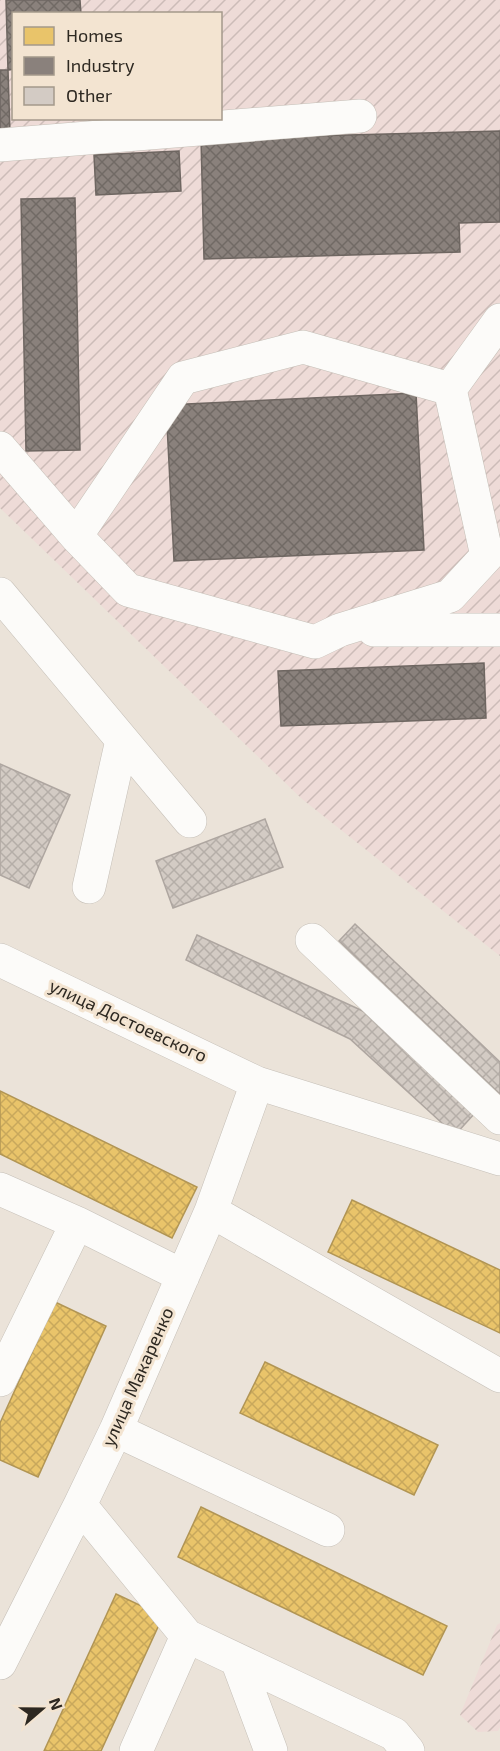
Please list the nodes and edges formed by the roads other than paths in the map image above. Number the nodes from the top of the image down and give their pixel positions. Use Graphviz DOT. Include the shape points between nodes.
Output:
graph roads {
  1 [pos="360,116"];
  2 [pos="0,145"];
  3 [pos="500,320"];
  4 [pos="450,389"];
  5 [pos="0,448"];
  6 [pos="76,536"];
  7 [pos="0,594"];
  8 [pos="340,630"];
  9 [pos="500,630"];
  10 [pos="122,740"];
  11 [pos="190,821"];
  12 [pos="89,887"];
  13 [pos="312,940"];
  14 [pos="0,960"];
  15 [pos="257,1083"];
  16 [pos="500,1118"];
  17 [pos="500,1159"];
  18 [pos="3,1199"];
  19 [pos="212,1211"];
  20 [pos="77,1223"];
  21 [pos="183,1276"];
  22 [pos="500,1376"];
  23 [pos="0,1380"];
  24 [pos="116,1430"];
  25 [pos="80,1505"];
  26 [pos="328,1530"];
  27 [pos="187,1636"];
  28 [pos="237,1660"];
  29 [pos="0,1663"];
  30 [pos="136,1751"];
  31 [pos="271,1751"];
  32 [pos="408,1751"];
  1 -- 2 [label="street"];
  3 -- 4 [label="street"];
  4 -- 6 [label="street" via="303,347 183,378"];
  4 -- 8 [label="street" via="487,556 450,596"];
  5 -- 6 [label="street"];
  6 -- 8 [label="street" via="128,590 315,642"];
  7 -- 10 [label="street"];
  8 -- 9 [label="street"];
  10 -- 11 [label="street"];
  10 -- 12 [label="street"];
  13 -- 16 [label="street"];
  14 -- 15 [label="street, улица Достоевского"];
  15 -- 17 [label="street, улица Достоевского"];
  15 -- 19 [label="street, улица Макаренко"];
  18 -- 20 [label="street"];
  19 -- 21 [label="street, улица Макаренко"];
  19 -- 22 [label="street"];
  20 -- 21 [label="street"];
  20 -- 23 [label="street"];
  21 -- 24 [label="street, улица Макаренко"];
  24 -- 25 [label="street, улица Макаренко"];
  24 -- 26 [label="street"];
  25 -- 27 [label="street"];
  25 -- 29 [label="street, улица Макаренко"];
  27 -- 28 [label="street"];
  27 -- 30 [label="street"];
  28 -- 31 [label="street"];
  28 -- 32 [label="street" via="394,1734"];
}
